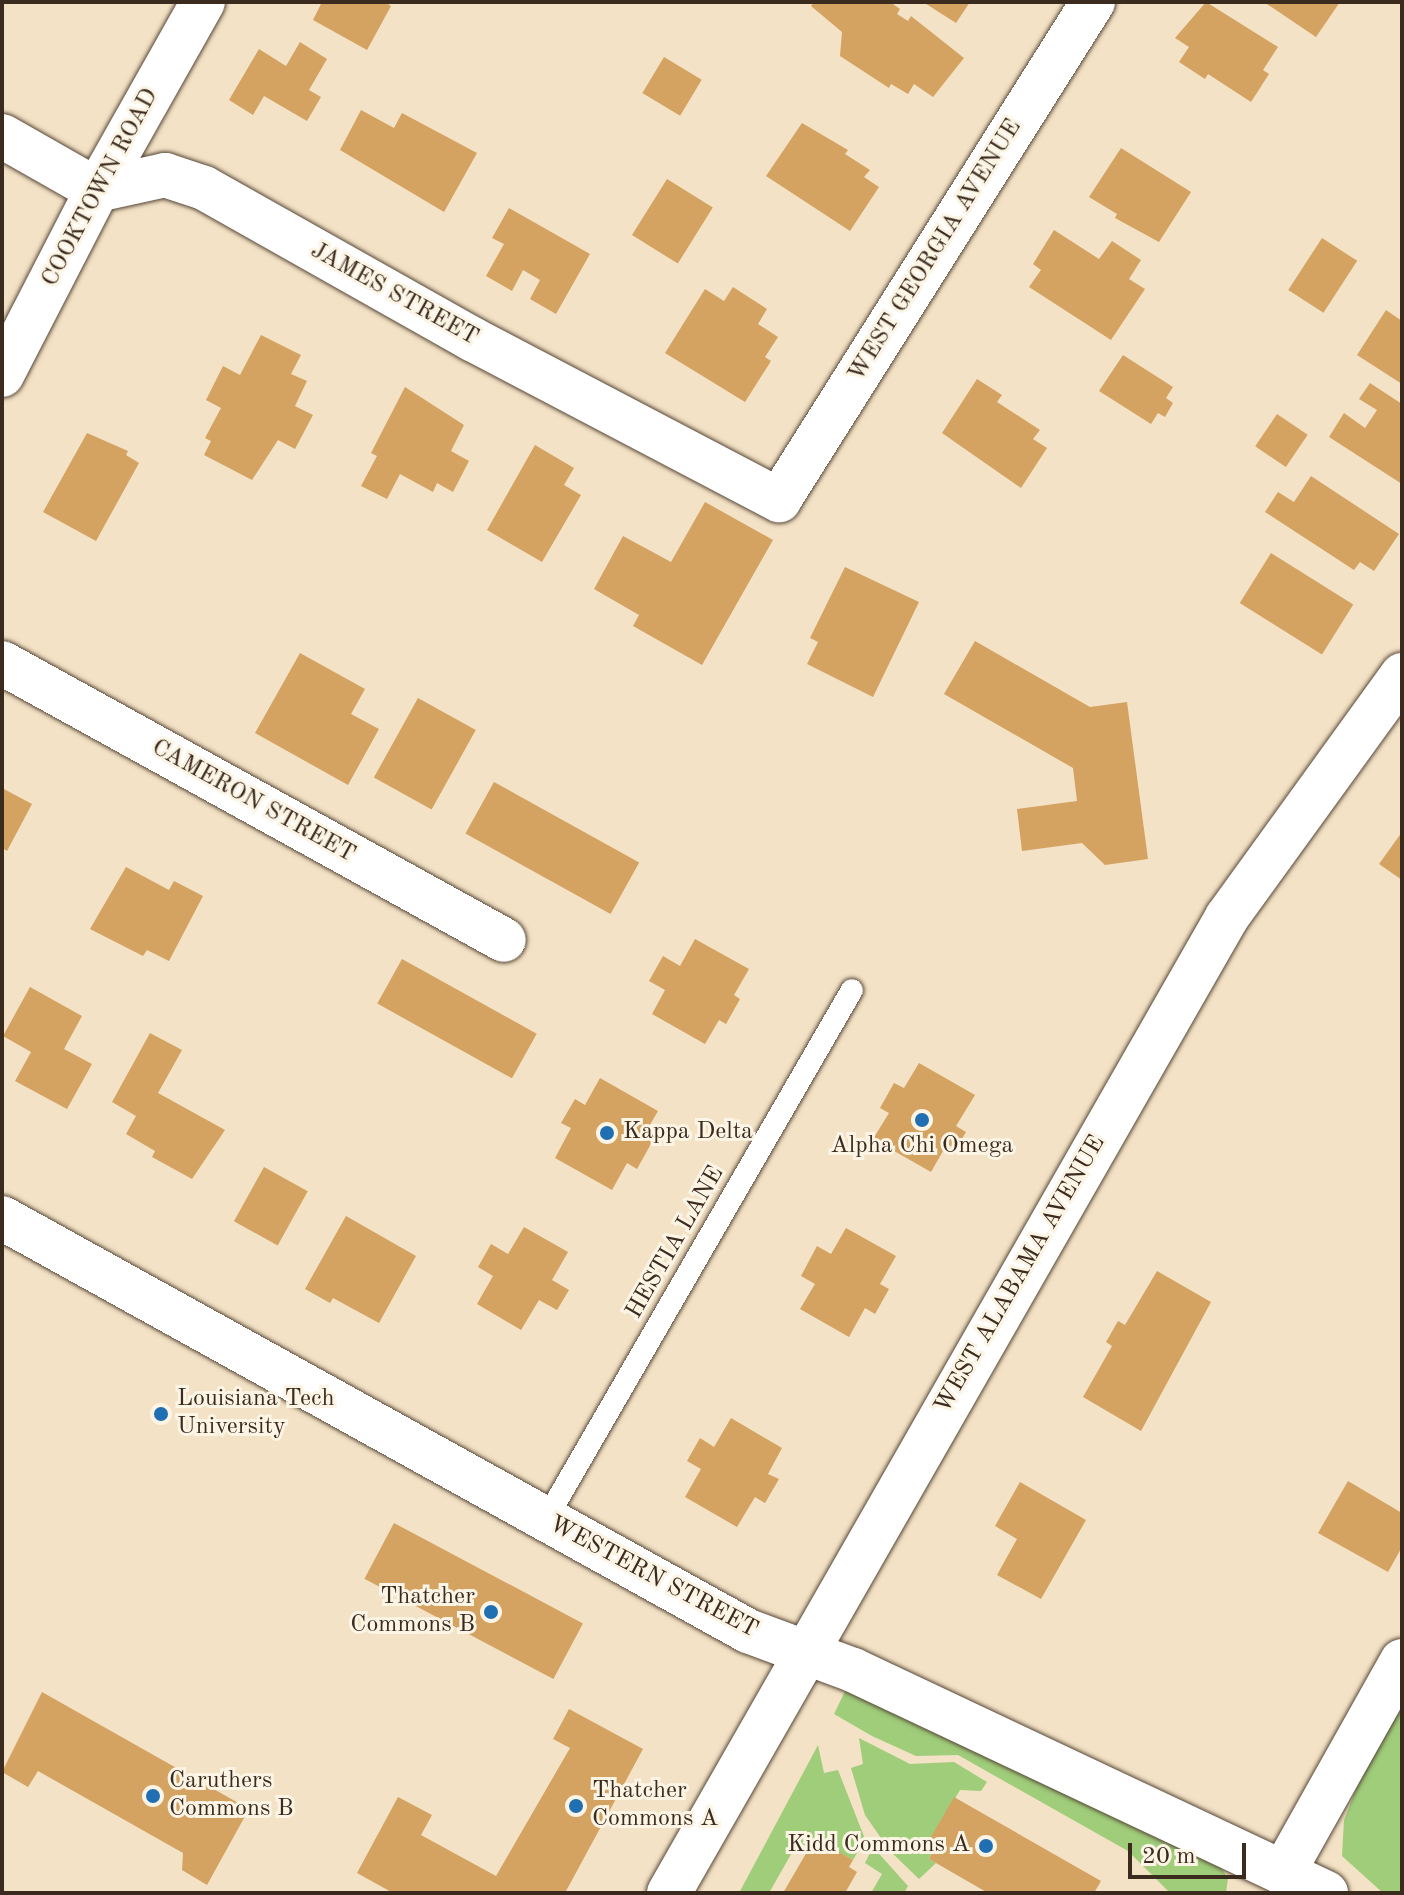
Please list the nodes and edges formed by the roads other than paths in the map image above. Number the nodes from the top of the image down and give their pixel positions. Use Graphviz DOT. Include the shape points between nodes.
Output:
graph roads {
  1 [pos="203,2"];
  2 [pos="1093,2"];
  3 [pos="2,136"];
  4 [pos="97,190"];
  5 [pos="2,375"];
  6 [pos="779,500"];
  7 [pos="2,663"];
  8 [pos="1402,675"];
  9 [pos="504,940"];
  10 [pos="852,990"];
  11 [pos="2,1218"];
  12 [pos="545,1521"];
  13 [pos="802,1653"];
  14 [pos="1402,1661"];
  15 [pos="1283,1873"];
  16 [pos="669,1893"];
  17 [pos="1326,1893"];
  1 -- 4 [label="street, COOKTOWN ROAD"];
  2 -- 6 [label="street, WEST GEORGIA AVENUE"];
  3 -- 4 [label="street"];
  4 -- 5 [label="street, COOKTOWN ROAD"];
  4 -- 6 [label="street, JAMES STREET" via="165,175 204,188 472,339"];
  7 -- 9 [label="street, CAMERON STREET"];
  8 -- 13 [label="street, WEST ALABAMA AVENUE" via="1227,917"];
  10 -- 12 [label="lane, HESTIA LANE"];
  11 -- 12 [label="street, WESTERN STREET"];
  12 -- 13 [label="street, WESTERN STREET" via="748,1631"];
  13 -- 15 [label="street, WESTERN STREET" via="853,1670"];
  13 -- 16 [label="street, WEST ALABAMA AVENUE"];
  14 -- 15 [label="street"];
  15 -- 17 [label="street, WESTERN STREET"];
}
